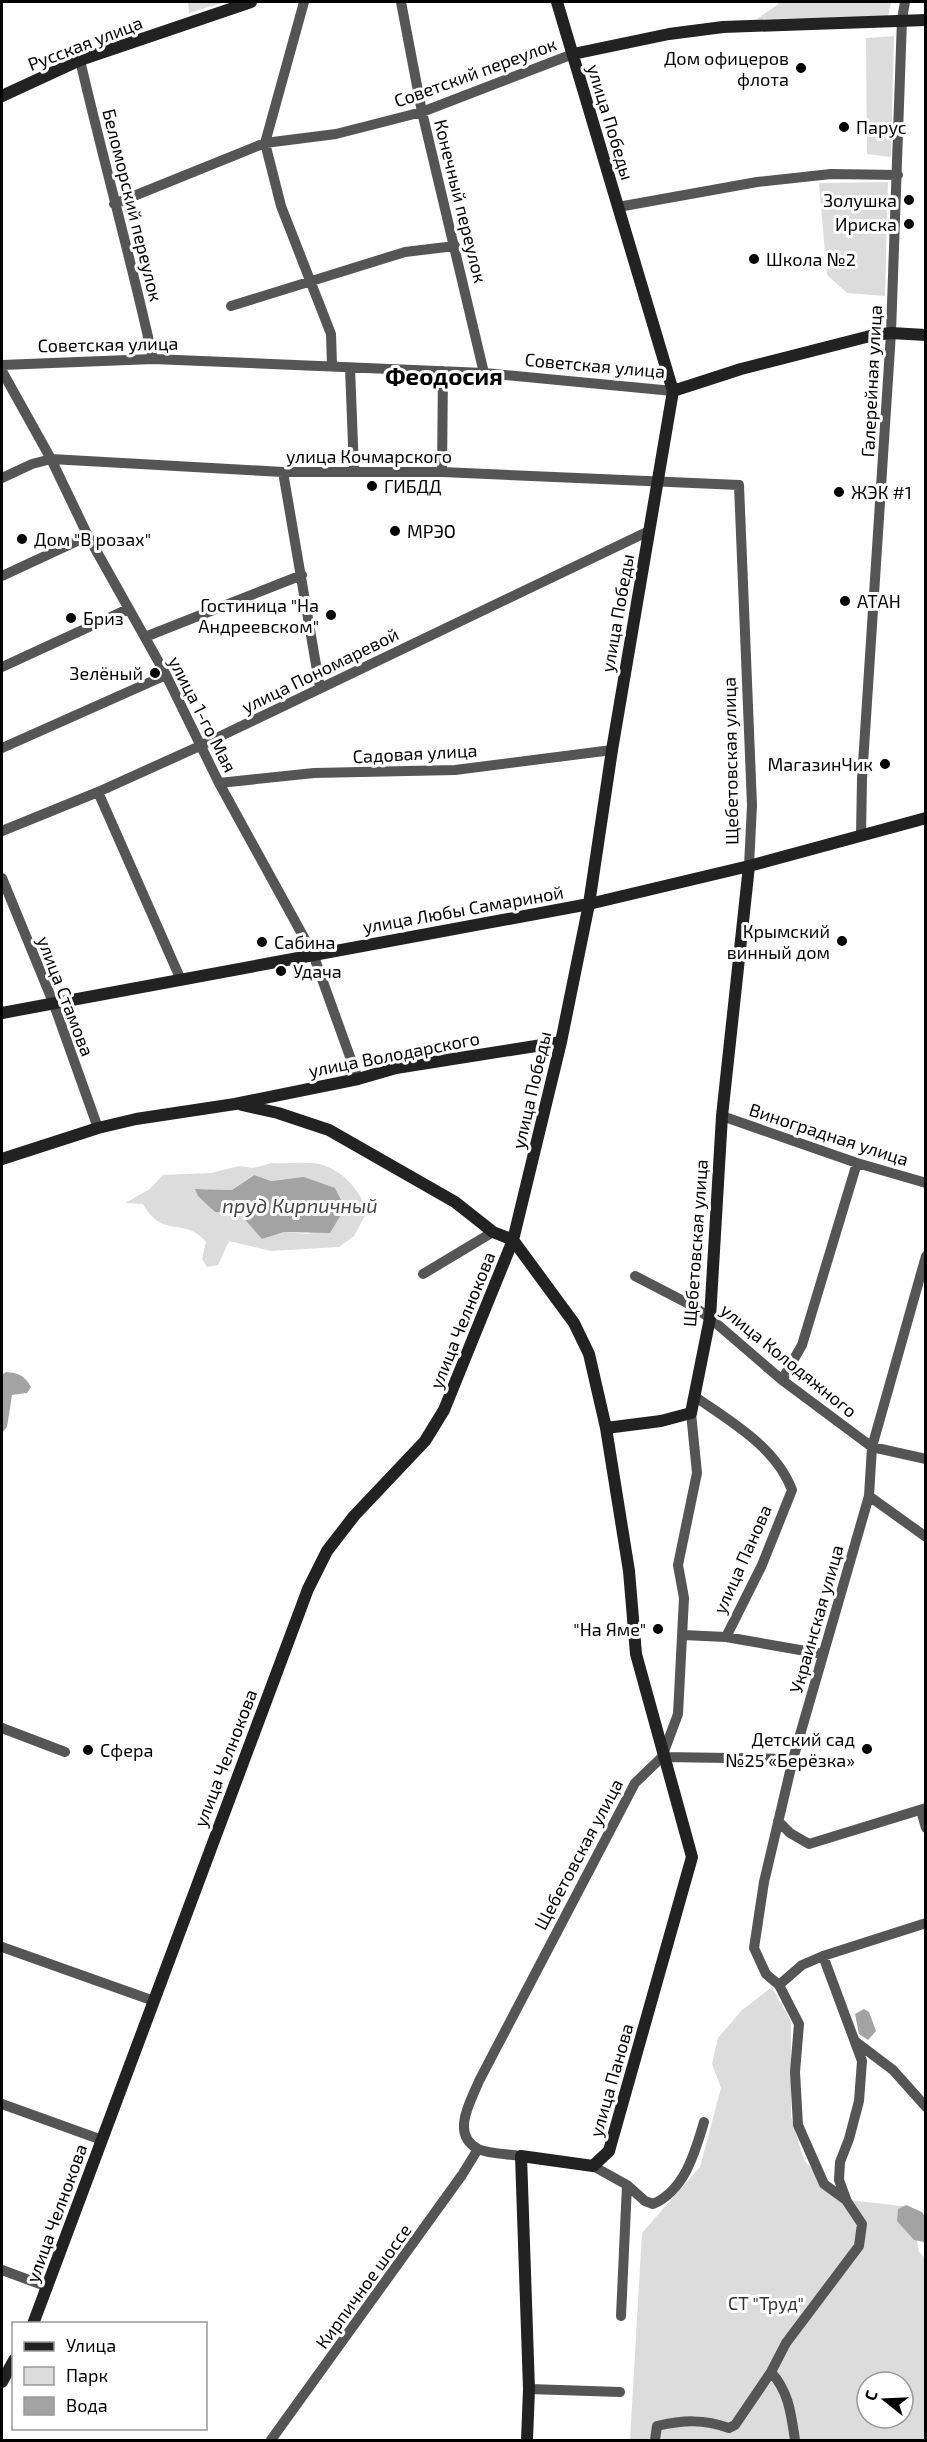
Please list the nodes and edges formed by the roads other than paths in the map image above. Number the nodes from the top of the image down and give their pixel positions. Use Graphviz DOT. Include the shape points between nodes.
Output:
graph roads {
  1 [pos="251,2"];
  2 [pos="304,2"];
  3 [pos="401,2"];
  4 [pos="556,2"];
  5 [pos="905,2"];
  6 [pos="902,19"];
  7 [pos="926,20"];
  8 [pos="574,58"];
  9 [pos="80,60"];
  10 [pos="2,96"];
  11 [pos="422,112"];
  12 [pos="266,143"];
  13 [pos="898,175"];
  14 [pos="114,204"];
  15 [pos="618,207"];
  16 [pos="455,246"];
  17 [pos="311,283"];
  18 [pos="231,306"];
  19 [pos="891,333"];
  20 [pos="926,335"];
  21 [pos="153,358"];
  22 [pos="2,365"];
  23 [pos="332,366"];
  24 [pos="350,368"];
  25 [pos="2,371"];
  26 [pos="443,372"];
  27 [pos="484,373"];
  28 [pos="673,391"];
  29 [pos="51,459"];
  30 [pos="354,470"];
  31 [pos="282,472"];
  32 [pos="442,472"];
  33 [pos="2,478"];
  34 [pos="658,482"];
  35 [pos="740,485"];
  36 [pos="650,531"];
  37 [pos="88,536"];
  38 [pos="302,575"];
  39 [pos="2,576"];
  40 [pos="128,609"];
  41 [pos="145,637"];
  42 [pos="2,668"];
  43 [pos="166,675"];
  44 [pos="320,688"];
  45 [pos="202,745"];
  46 [pos="2,748"];
  47 [pos="612,750"];
  48 [pos="219,783"];
  49 [pos="98,792"];
  50 [pos="926,818"];
  51 [pos="2,831"];
  52 [pos="861,835"];
  53 [pos="749,866"];
  54 [pos="2,878"];
  55 [pos="589,904"];
  56 [pos="313,954"];
  57 [pos="181,980"];
  58 [pos="52,1002"];
  59 [pos="2,1013"];
  60 [pos="561,1042"];
  61 [pos="358,1079"];
  62 [pos="235,1104"];
  63 [pos="722,1116"];
  64 [pos="98,1128"];
  65 [pos="2,1159"];
  66 [pos="857,1163"];
  67 [pos="926,1183"];
  68 [pos="493,1232"];
  69 [pos="513,1239"];
  70 [pos="926,1256"];
  71 [pos="924,1269"];
  72 [pos="423,1274"];
  73 [pos="635,1276"];
  74 [pos="710,1318"];
  75 [pos="782,1380"];
  76 [pos="694,1396"];
  77 [pos="691,1413"];
  78 [pos="606,1428"];
  79 [pos="872,1447"];
  80 [pos="926,1459"];
  81 [pos="869,1496"];
  82 [pos="926,1537"];
  83 [pos="683,1635"];
  84 [pos="726,1637"];
  85 [pos="823,1654"];
  86 [pos="2,1728"];
  87 [pos="65,1752"];
  88 [pos="662,1757"];
  89 [pos="793,1759"];
  90 [pos="923,1809"];
  91 [pos="778,1821"];
  92 [pos="926,1828"];
  93 [pos="926,1923"];
  94 [pos="2,1947"];
  95 [pos="823,1956"];
  96 [pos="779,1985"];
  97 [pos="154,2001"];
  98 [pos="855,2041"];
  99 [pos="2,2104"];
  100 [pos="926,2107"];
  101 [pos="704,2122"];
  102 [pos="102,2140"];
  103 [pos="478,2149"];
  104 [pos="520,2156"];
  105 [pos="593,2166"];
  106 [pos="627,2185"];
  107 [pos="846,2200"];
  108 [pos="2,2270"];
  109 [pos="48,2287"];
  110 [pos="621,2316"];
  111 [pos="34,2322"];
  112 [pos="12,2364"];
  113 [pos="771,2372"];
  114 [pos="2,2382"];
  115 [pos="529,2389"];
  116 [pos="620,2392"];
  117 [pos="272,2440"];
  118 [pos="527,2440"];
  119 [pos="655,2440"];
  120 [pos="795,2440"];
  1 -- 9 [label="main road, Русская улица"];
  2 -- 12 [label="street"];
  3 -- 11 [label="street, Конечный переулок"];
  4 -- 8 [label="main road, улица Победы"];
  5 -- 6 [label="street, Галерейная улица"];
  6 -- 7 [label="main road"];
  6 -- 8 [label="main road" via="723,27 669,34"];
  6 -- 13 [label="street, Галерейная улица"];
  8 -- 11 [label="street, Советский переулок"];
  8 -- 15 [label="main road, улица Победы"];
  9 -- 10 [label="main road, Русская улица"];
  9 -- 14 [label="street, Беломорский переулок"];
  11 -- 12 [label="street, Советский переулок" via="336,134"];
  11 -- 16 [label="street, Конечный переулок"];
  12 -- 14 [label="street, Советский переулок"];
  12 -- 17 [label="street" via="281,206"];
  13 -- 15 [label="street" via="831,174 757,182"];
  13 -- 19 [label="street, Галерейная улица"];
  14 -- 21 [label="street, Беломорский переулок" via="128,245"];
  15 -- 28 [label="main road, улица Победы"];
  16 -- 17 [label="street" via="405,252"];
  16 -- 27 [label="street, Конечный переулок"];
  17 -- 18 [label="street"];
  17 -- 23 [label="street" via="331,334"];
  19 -- 20 [label="main road, Советская улица"];
  19 -- 28 [label="main road, Советская улица" via="741,369"];
  19 -- 52 [label="street, Галерейная улица"];
  21 -- 22 [label="street, Советская улица"];
  21 -- 23 [label="street, Советская улица"];
  23 -- 24 [label="street, Советская улица"];
  24 -- 26 [label="street, Советская улица"];
  24 -- 30 [label="street"];
  25 -- 29 [label="street, улица 1-го Мая"];
  26 -- 27 [label="street, Советская улица"];
  26 -- 32 [label="street"];
  27 -- 28 [label="street, Советская улица"];
  28 -- 34 [label="main road, улица Победы"];
  29 -- 31 [label="street, улица Кочмарского"];
  29 -- 33 [label="street, улица Кочмарского"];
  29 -- 37 [label="street, улица 1-го Мая"];
  30 -- 31 [label="street, улица Кочмарского"];
  30 -- 32 [label="street, улица Кочмарского"];
  31 -- 38 [label="street"];
  32 -- 34 [label="street, улица Кочмарского"];
  34 -- 35 [label="street, улица Кочмарского"];
  34 -- 36 [label="main road, улица Победы"];
  35 -- 53 [label="street, Щебетовская улица" via="752,806"];
  36 -- 44 [label="street, улица Пономаревой"];
  36 -- 47 [label="main road, улица Победы"];
  37 -- 39 [label="street"];
  37 -- 40 [label="street, улица 1-го Мая"];
  38 -- 41 [label="street"];
  38 -- 44 [label="street"];
  40 -- 41 [label="street, улица 1-го Мая"];
  40 -- 42 [label="street"];
  41 -- 43 [label="street, улица 1-го Мая"];
  43 -- 45 [label="street, улица 1-го Мая"];
  43 -- 46 [label="street"];
  44 -- 45 [label="street, улица Пономаревой"];
  45 -- 48 [label="street, улица 1-го Мая"];
  45 -- 49 [label="street, улица Пономаревой"];
  47 -- 48 [label="street, Садовая улица" via="455,770 314,773"];
  47 -- 55 [label="main road, улица Победы"];
  48 -- 56 [label="street, улица 1-го Мая"];
  49 -- 51 [label="street, улица Пономаревой"];
  49 -- 57 [label="street"];
  50 -- 52 [label="main road, улица Любы Самариной"];
  52 -- 53 [label="main road, улица Любы Самариной"];
  53 -- 55 [label="main road, улица Любы Самариной"];
  53 -- 63 [label="main road, Щебетовская улица"];
  54 -- 58 [label="street, улица Стамова"];
  55 -- 56 [label="main road, улица Любы Самариной"];
  55 -- 60 [label="main road, улица Победы"];
  56 -- 57 [label="main road, улица Любы Самариной"];
  56 -- 61 [label="street, улица 1-го Мая"];
  57 -- 58 [label="main road, улица Любы Самариной"];
  58 -- 59 [label="main road, улица Любы Самариной"];
  58 -- 64 [label="street, улица Стамова"];
  60 -- 61 [label="main road, улица Володарского" via="396,1068"];
  60 -- 69 [label="main road, улица Победы"];
  61 -- 62 [label="main road, улица Володарского"];
  62 -- 64 [label="main road, улица Володарского"];
  62 -- 68 [label="main road, улица Володарского" via="329,1130 455,1202"];
  63 -- 66 [label="street, Виноградная улица"];
  63 -- 74 [label="main road, Щебетовская улица"];
  64 -- 65 [label="main road, улица Володарского"];
  66 -- 67 [label="street, Виноградная улица"];
  66 -- 75 [label="street" via="802,1346"];
  68 -- 69 [label="main road, улица Володарского"];
  68 -- 72 [label="street"];
  69 -- 78 [label="main road, улица Панова" via="574,1323 589,1354"];
  69 -- 97 [label="main road, улица Челнокова" via="444,1410 425,1441 327,1551 308,1589"];
  70 -- 71 [label="street, Украинская улица"];
  71 -- 79 [label="street, Украинская улица"];
  73 -- 74 [label="street, улица Колодяжного"];
  74 -- 75 [label="street, улица Колодяжного"];
  74 -- 76 [label="main road, Щебетовская улица"];
  75 -- 79 [label="street, улица Колодяжного"];
  76 -- 77 [label="main road, Щебетовская улица"];
  76 -- 84 [label="street, улица Панова" via="743,1429 786,1472 792,1490 762,1565"];
  77 -- 78 [label="main road"];
  77 -- 83 [label="street, Щебетовская улица" via="697,1473 678,1565 684,1598"];
  78 -- 88 [label="main road, улица Панова" via="629,1571 636,1654"];
  79 -- 80 [label="street, улица Колодяжного"];
  79 -- 81 [label="street, Украинская улица"];
  81 -- 82 [label="street"];
  81 -- 85 [label="street, Украинская улица"];
  83 -- 84 [label="street, улица Панова"];
  83 -- 88 [label="street, Щебетовская улица" via="678,1714"];
  84 -- 85 [label="street"];
  85 -- 89 [label="street, Украинская улица"];
  86 -- 87 [label="street"];
  88 -- 89 [label="street"];
  88 -- 103 [label="street, Щебетовская улица" via="634,1783 479,2081 463,2118 468,2139"];
  88 -- 105 [label="main road, улица Панова" via="692,1857 609,2151"];
  89 -- 91 [label="street, Украинская улица"];
  90 -- 91 [label="street" via="809,1844"];
  90 -- 92 [label="street"];
  91 -- 96 [label="street, Украинская улица" via="754,1948 766,1974"];
  93 -- 95 [label="street"];
  94 -- 97 [label="street"];
  95 -- 96 [label="street" via="802,1965"];
  95 -- 98 [label="street"];
  96 -- 107 [label="street, Украинская улица" via="799,2024 795,2072 798,2125 824,2184"];
  97 -- 102 [label="main road, улица Челнокова"];
  98 -- 100 [label="street" via="893,2070"];
  98 -- 107 [label="street" via="862,2061 859,2101 840,2162 839,2180"];
  99 -- 102 [label="street"];
  101 -- 106 [label="street" via="691,2165 664,2199 653,2204 645,2201"];
  102 -- 109 [label="main road, улица Челнокова"];
  103 -- 104 [label="street"];
  103 -- 117 [label="street, Кирпичное шоссе"];
  104 -- 105 [label="main road"];
  104 -- 115 [label="main road"];
  105 -- 106 [label="street"];
  106 -- 110 [label="street"];
  107 -- 113 [label="street" via="862,2224 859,2246 786,2343"];
  108 -- 109 [label="street"];
  109 -- 111 [label="main road, улица Челнокова"];
  112 -- 114 [label="main road"];
  113 -- 119 [label="street" via="735,2425 729,2428 710,2421 680,2420 657,2426"];
  113 -- 120 [label="street" via="782,2385 791,2408"];
  115 -- 116 [label="street"];
  115 -- 118 [label="main road"];
}
